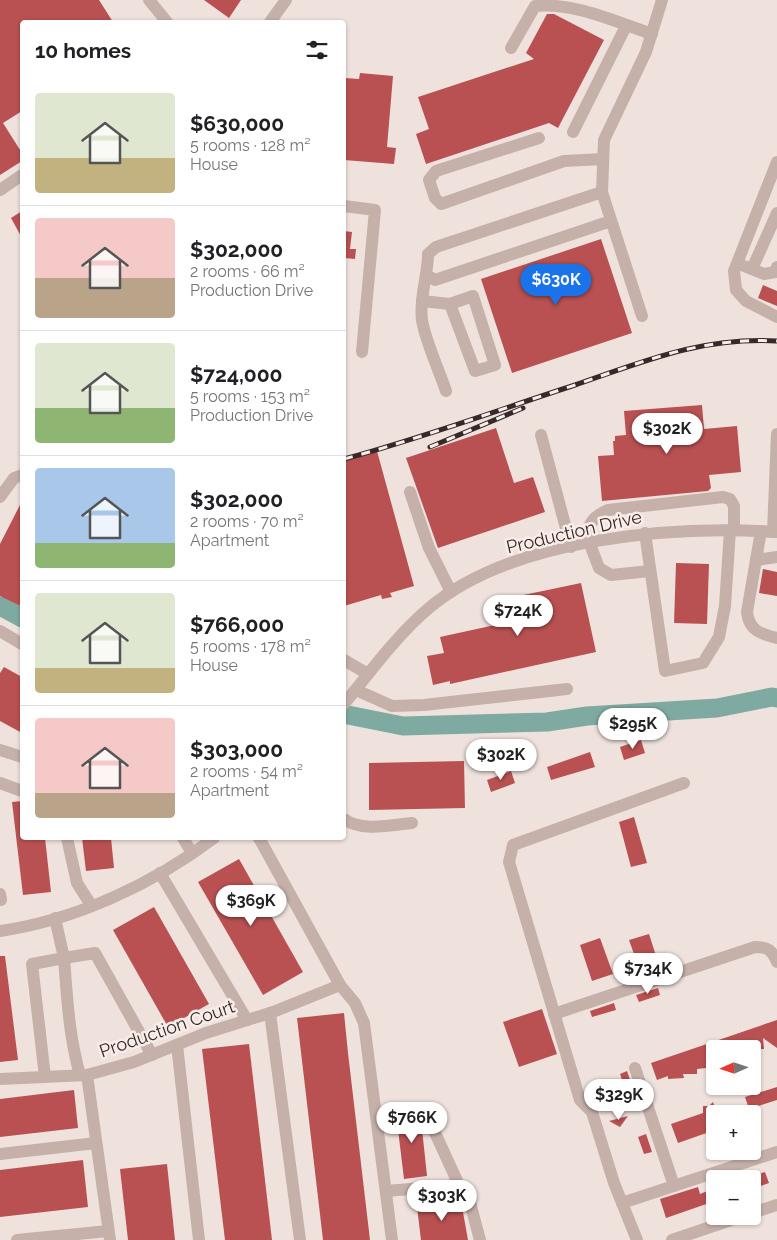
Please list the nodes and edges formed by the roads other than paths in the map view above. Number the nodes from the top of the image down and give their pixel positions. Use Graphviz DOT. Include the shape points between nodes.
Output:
graph roads {
  1 [pos="149,0"];
  2 [pos="286,0"];
  3 [pos="662,0"];
  4 [pos="165,20"];
  5 [pos="271,20"];
  6 [pos="626,26"];
  7 [pos="652,34"];
  8 [pos="511,48"];
  9 [pos="573,132"];
  10 [pos="539,138"];
  11 [pos="603,159"];
  12 [pos="777,162"];
  13 [pos="20,176"];
  14 [pos="0,190"];
  15 [pos="602,192"];
  16 [pos="772,192"];
  17 [pos="346,206"];
  18 [pos="777,213"];
  19 [pos="611,221"];
  20 [pos="737,263"];
  21 [pos="752,269"];
  22 [pos="776,269"];
  23 [pos="428,276"];
  24 [pos="422,301"];
  25 [pos="450,304"];
  26 [pos="642,316"];
  27 [pos="777,317"];
  28 [pos="362,352"];
  29 [pos="446,391"];
  30 [pos="777,434"];
  31 [pos="540,435"];
  32 [pos="20,476"];
  33 [pos="410,492"];
  34 [pos="0,497"];
  35 [pos="732,530"];
  36 [pos="770,532"];
  37 [pos="645,533"];
  38 [pos="590,543"];
  39 [pos="571,547"];
  40 [pos="777,557"];
  41 [pos="756,560"];
  42 [pos="650,571"];
  43 [pos="451,592"];
  44 [pos="0,631"];
  45 [pos="777,638"];
  46 [pos="20,643"];
  47 [pos="346,661"];
  48 [pos="368,674"];
  49 [pos="567,689"];
  50 [pos="356,690"];
  51 [pos="346,702"];
  52 [pos="0,750"];
  53 [pos="20,756"];
  54 [pos="0,783"];
  55 [pos="684,783"];
  56 [pos="20,790"];
  57 [pos="346,821"];
  58 [pos="412,824"];
  59 [pos="67,840"];
  60 [pos="184,840"];
  61 [pos="211,840"];
  62 [pos="260,840"];
  63 [pos="192,853"];
  64 [pos="160,873"];
  65 [pos="91,905"];
  66 [pos="55,918"];
  67 [pos="0,931"];
  68 [pos="64,958"];
  69 [pos="777,962"];
  70 [pos="340,985"];
  71 [pos="270,1013"];
  72 [pos="554,1014"];
  73 [pos="247,1020"];
  74 [pos="176,1045"];
  75 [pos="152,1055"];
  76 [pos="635,1068"];
  77 [pos="83,1075"];
  78 [pos="45,1077"];
  79 [pos="0,1079"];
  80 [pos="430,1122"];
  81 [pos="96,1143"];
  82 [pos="777,1152"];
  83 [pos="0,1154"];
  84 [pos="459,1185"];
  85 [pos="674,1186"];
  86 [pos="386,1191"];
  87 [pos="622,1203"];
  88 [pos="777,1205"];
  89 [pos="761,1210"];
  90 [pos="716,1225"];
  91 [pos="109,1236"];
  92 [pos="17,1240"];
  93 [pos="199,1240"];
  94 [pos="300,1240"];
  95 [pos="392,1240"];
  96 [pos="480,1240"];
  97 [pos="637,1240"];
  98 [pos="672,1240"];
  1 -- 4 [label="street"];
  2 -- 5 [label="street"];
  3 -- 7 [label="street"];
  6 -- 7 [label="street"];
  6 -- 8 [label="street" via="568,8 535,6"];
  6 -- 9 [label="street"];
  7 -- 11 [label="street" via="604,140"];
  10 -- 11 [label="street" via="436,171 430,180 435,198 441,204 564,161"];
  11 -- 15 [label="street"];
  12 -- 16 [label="street"];
  13 -- 14 [label="street"];
  15 -- 19 [label="street"];
  15 -- 23 [label="street" via="436,247 428,254"];
  16 -- 20 [label="street"];
  17 -- 28 [label="street" via="375,210"];
  18 -- 21 [label="street"];
  19 -- 23 [label="street" via="435,280"];
  19 -- 26 [label="street"];
  20 -- 21 [label="street"];
  20 -- 27 [label="street" via="734,271 736,290 746,301"];
  21 -- 22 [label="street" via="764,274"];
  23 -- 24 [label="street" via="423,286"];
  24 -- 25 [label="street"];
  24 -- 29 [label="street" via="422,320"];
  25 -- 25 [label="street" via="475,371 495,365 473,296"];
  30 -- 36 [label="street"];
  31 -- 39 [label="street"];
  32 -- 34 [label="street" via="14,478"];
  33 -- 43 [label="street" via="429,548"];
  35 -- 36 [label="street, Production Drive"];
  35 -- 37 [label="street, Production Drive"];
  35 -- 38 [label="street" via="734,506 730,499 724,497 608,510 596,515 589,523"];
  35 -- 42 [label="street" via="719,637 703,663 665,671"];
  36 -- 41 [label="street"];
  37 -- 38 [label="street, Production Drive"];
  37 -- 42 [label="street"];
  38 -- 39 [label="street, Production Drive"];
  38 -- 42 [label="street" via="599,568 611,575"];
  39 -- 43 [label="street, Production Drive" via="506,565"];
  40 -- 41 [label="street"];
  41 -- 45 [label="street" via="748,622 761,634"];
  43 -- 48 [label="street, Production Drive" via="417,619"];
  44 -- 46 [label="street"];
  47 -- 48 [label="street"];
  48 -- 50 [label="street, Production Drive"];
  49 -- 50 [label="street" via="392,706"];
  50 -- 51 [label="street, Production Drive"];
  52 -- 53 [label="street"];
  54 -- 56 [label="street"];
  55 -- 72 [label="street" via="513,846 509,862"];
  57 -- 58 [label="street" via="350,824 376,826"];
  59 -- 65 [label="street" via="77,883"];
  60 -- 63 [label="street"];
  61 -- 63 [label="street"];
  62 -- 70 [label="street"];
  63 -- 64 [label="street"];
  64 -- 65 [label="street"];
  64 -- 73 [label="street"];
  65 -- 66 [label="street"];
  66 -- 67 [label="street"];
  66 -- 68 [label="street"];
  68 -- 75 [label="street" via="95,953"];
  68 -- 77 [label="street" via="70,1027"];
  68 -- 78 [label="street" via="32,964"];
  69 -- 72 [label="street" via="771,950 755,947"];
  70 -- 71 [label="street, Production Court"];
  70 -- 86 [label="street" via="355,1003 364,1023"];
  71 -- 73 [label="street, Production Court"];
  71 -- 94 [label="street"];
  72 -- 87 [label="street" via="580,1100 592,1112"];
  73 -- 74 [label="street, Production Court"];
  74 -- 75 [label="street, Production Court"];
  74 -- 93 [label="street"];
  75 -- 77 [label="street, Production Court"];
  76 -- 85 [label="street"];
  77 -- 78 [label="street, Production Court"];
  77 -- 81 [label="street"];
  78 -- 79 [label="street, Production Court"];
  80 -- 84 [label="street"];
  81 -- 83 [label="street"];
  81 -- 91 [label="street"];
  82 -- 85 [label="street"];
  84 -- 86 [label="street"];
  84 -- 96 [label="street" via="467,1191"];
  85 -- 87 [label="street"];
  86 -- 95 [label="street"];
  87 -- 97 [label="street"];
  88 -- 89 [label="street"];
  90 -- 98 [label="street"];
  91 -- 92 [label="street"];
}
